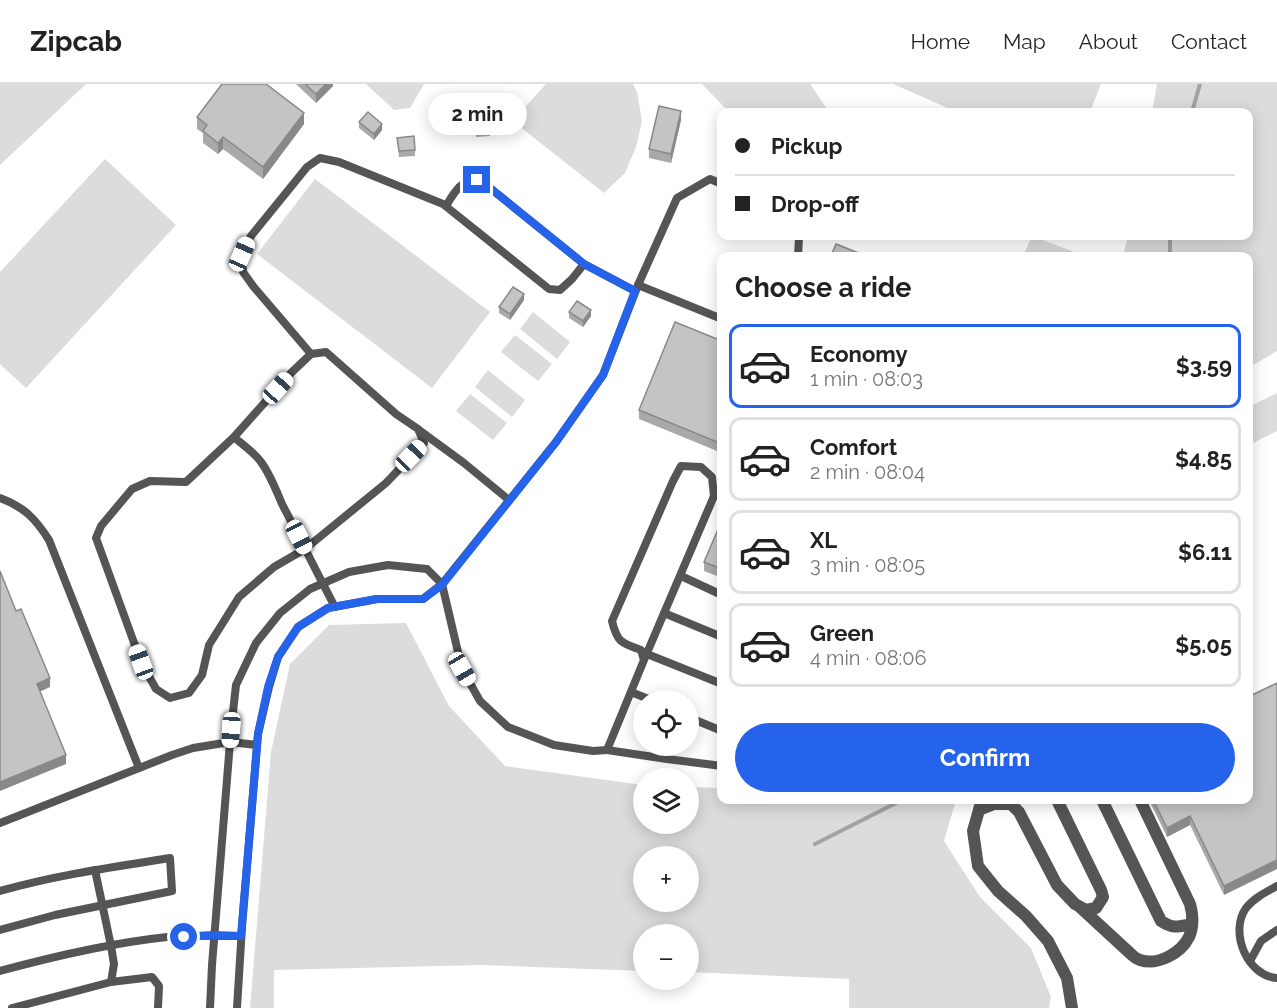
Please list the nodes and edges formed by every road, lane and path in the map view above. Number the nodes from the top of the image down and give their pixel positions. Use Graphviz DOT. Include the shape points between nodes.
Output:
graph roads {
  1 [pos="717,182"];
  2 [pos="446,206"];
  3 [pos="584,264"];
  4 [pos="637,288"];
  5 [pos="717,317"];
  6 [pos="311,354"];
  7 [pos="418,429"];
  8 [pos="234,437"];
  9 [pos="0,498"];
  10 [pos="509,500"];
  11 [pos="305,549"];
  12 [pos="681,576"];
  13 [pos="322,584"];
  14 [pos="442,585"];
  15 [pos="717,594"];
  16 [pos="335,607"];
  17 [pos="664,613"];
  18 [pos="717,636"];
  19 [pos="645,657"];
  20 [pos="717,682"];
  21 [pos="631,692"];
  22 [pos="699,722"];
  23 [pos="717,729"];
  24 [pos="230,742"];
  25 [pos="257,745"];
  26 [pos="607,750"];
  27 [pos="717,765"];
  28 [pos="139,768"];
  29 [pos="1059,804"];
  30 [pos="1104,804"];
  31 [pos="1142,804"];
  32 [pos="982,805"];
  33 [pos="0,823"];
  34 [pos="95,870"];
  35 [pos="1277,886"];
  36 [pos="0,891"];
  37 [pos="102,906"];
  38 [pos="1080,907"];
  39 [pos="1192,924"];
  40 [pos="0,930"];
  41 [pos="1277,930"];
  42 [pos="214,935"];
  43 [pos="241,936"];
  44 [pos="111,946"];
  45 [pos="1250,961"];
  46 [pos="0,971"];
  47 [pos="1277,978"];
  48 [pos="111,982"];
  49 [pos="12,1008"];
  50 [pos="158,1008"];
  51 [pos="210,1008"];
  52 [pos="237,1008"];
  53 [pos="1072,1008"];
  1 -- 4 [label="lane" via="710,179 677,198"];
  2 -- 3 [label="lane" via="549,289 560,290"];
  2 -- 3 [label="lane" via="457,189 467,181 477,180"];
  2 -- 6 [label="lane" via="339,162 320,158 306,167 250,236 242,254 243,272"];
  3 -- 4 [label="lane"];
  4 -- 5 [label="lane"];
  4 -- 10 [label="lane" via="603,375"];
  6 -- 7 [label="lane" via="326,352"];
  6 -- 8 [label="lane"];
  7 -- 10 [label="lane"];
  7 -- 11 [label="lane" via="424,443 386,483"];
  8 -- 11 [label="lane" via="261,462"];
  8 -- 11 [label="lane" via="186,482 150,481 132,489 101,526 96,538 141,662 156,689 170,698 189,693 201,675 209,645 239,597 274,567"];
  9 -- 28 [label="lane" via="30,515 49,540"];
  10 -- 14 [label="lane"];
  11 -- 13 [label="lane"];
  12 -- 15 [label="lane"];
  12 -- 17 [label="lane"];
  12 -- 19 [label="lane" via="714,496 712,477 700,467 681,466 612,621 623,644 641,650"];
  13 -- 14 [label="lane" via="349,572 388,565 427,569"];
  13 -- 16 [label="lane"];
  13 -- 24 [label="lane" via="280,613 256,643 236,685"];
  14 -- 16 [label="lane" via="423,599 377,599"];
  14 -- 26 [label="lane" via="462,669 480,701 507,726 554,745"];
  16 -- 25 [label="lane" via="298,627 278,657"];
  17 -- 18 [label="lane"];
  17 -- 19 [label="lane"];
  19 -- 20 [label="lane"];
  19 -- 21 [label="lane"];
  21 -- 26 [label="lane"];
  22 -- 23 [label="lane"];
  24 -- 25 [label="lane"];
  24 -- 28 [label="lane" via="193,748"];
  24 -- 42 [label="lane"];
  25 -- 43 [label="lane"];
  26 -- 27 [label="lane"];
  28 -- 33 [label="lane"];
  29 -- 38 [label="street" via="1103,897 1096,908"];
  30 -- 39 [label="street" via="1161,921 1179,927"];
  31 -- 39 [label="street" via="1190,904"];
  32 -- 38 [label="street" via="1011,804 1019,812 1057,885"];
  32 -- 53 [label="street" via="973,831 978,866 1048,941 1066,978"];
  34 -- 36 [label="lane"];
  34 -- 37 [label="lane"];
  34 -- 37 [label="lane" via="170,858 172,891"];
  35 -- 45 [label="lane" via="1253,901 1239,923 1241,947"];
  37 -- 40 [label="lane"];
  37 -- 44 [label="lane"];
  38 -- 39 [label="street" via="1142,961 1169,957 1182,948"];
  41 -- 45 [label="lane" via="1261,941"];
  42 -- 43 [label="lane"];
  42 -- 44 [label="lane"];
  42 -- 51 [label="lane"];
  43 -- 52 [label="lane"];
  44 -- 46 [label="lane"];
  44 -- 48 [label="lane"];
  45 -- 47 [label="lane" via="1258,971"];
  48 -- 49 [label="lane"];
  48 -- 50 [label="lane" via="152,977 159,986"];
}
